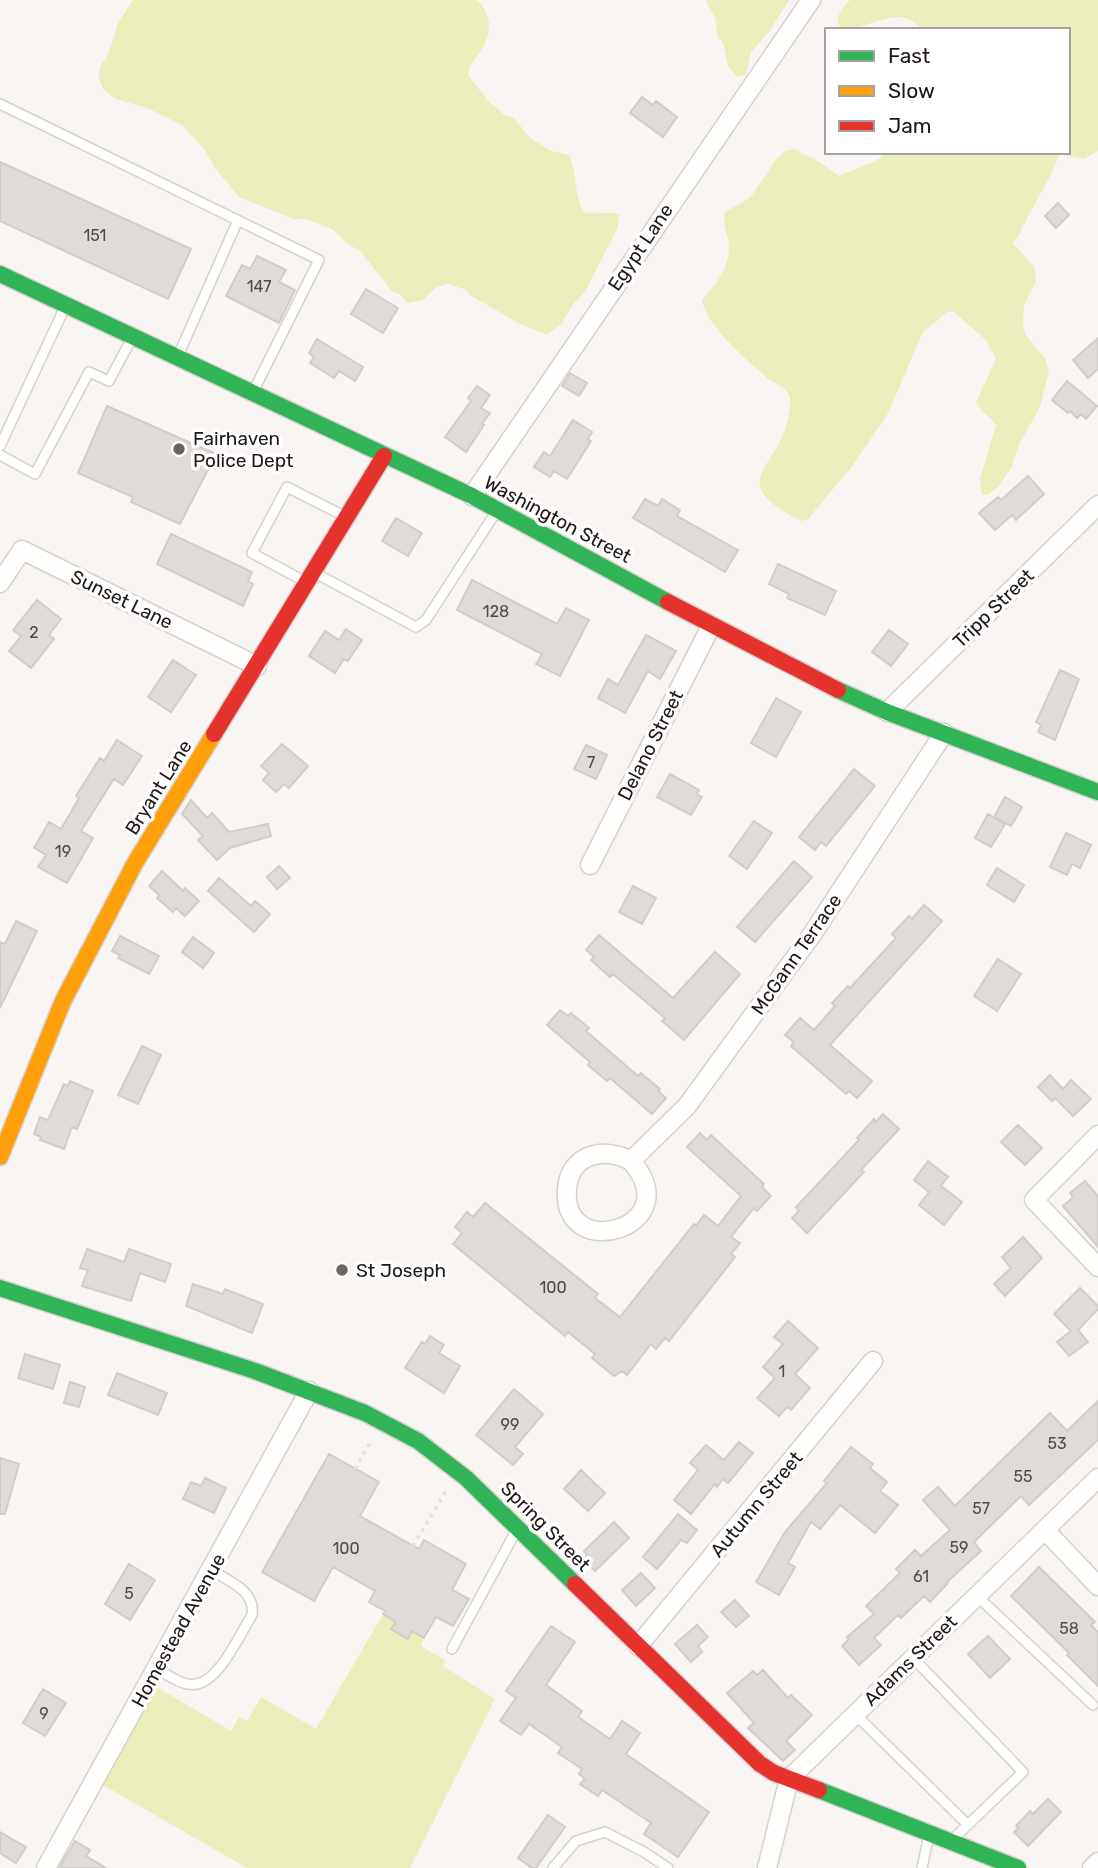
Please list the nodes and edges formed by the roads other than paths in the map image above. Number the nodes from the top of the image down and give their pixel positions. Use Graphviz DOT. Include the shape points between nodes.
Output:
graph roads {
  1 [pos="811,0"];
  2 [pos="0,104"];
  3 [pos="238,220"];
  4 [pos="0,274"];
  5 [pos="65,305"];
  6 [pos="132,337"];
  7 [pos="177,358"];
  8 [pos="252,393"];
  9 [pos="0,446"];
  10 [pos="0,455"];
  11 [pos="384,456"];
  12 [pos="472,496"];
  13 [pos="1098,505"];
  14 [pos="498,510"];
  15 [pos="347,517"];
  16 [pos="311,578"];
  17 [pos="0,583"];
  18 [pos="711,625"];
  19 [pos="257,666"];
  20 [pos="887,712"];
  21 [pos="944,733"];
  22 [pos="1096,788"];
  23 [pos="590,865"];
  24 [pos="1098,1135"];
  25 [pos="0,1157"];
  26 [pos="631,1161"];
  27 [pos="1098,1267"];
  28 [pos="0,1288"];
  29 [pos="873,1361"];
  30 [pos="309,1391"];
  31 [pos="1098,1478"];
  32 [pos="518,1528"];
  33 [pos="1045,1530"];
  34 [pos="211,1570"];
  35 [pos="1098,1586"];
  36 [pos="977,1596"];
  37 [pos="638,1646"];
  38 [pos="452,1649"];
  39 [pos="913,1658"];
  40 [pos="157,1669"];
  41 [pos="1093,1705"];
  42 [pos="855,1714"];
  43 [pos="789,1779"];
  44 [pos="968,1825"];
  45 [pos="929,1833"];
  46 [pos="951,1842"];
  47 [pos="983,1862"];
  48 [pos="1098,1862"];
  49 [pos="46,1868"];
  50 [pos="552,1868"];
  51 [pos="668,1868"];
  52 [pos="766,1868"];
  53 [pos="922,1868"];
  54 [pos="1018,1868"];
  55 [pos="1092,1868"];
  1 -- 12 [label="street, Egypt Lane"];
  2 -- 3 [label="lane"];
  3 -- 7 [label="lane"];
  3 -- 8 [label="lane" via="319,260"];
  4 -- 5 [label="street, Washington Street"];
  5 -- 6 [label="street, Washington Street"];
  5 -- 9 [label="lane"];
  6 -- 7 [label="street, Washington Street"];
  6 -- 10 [label="lane" via="109,381 89,372 36,474"];
  7 -- 8 [label="street, Washington Street"];
  8 -- 11 [label="street, Washington Street"];
  11 -- 12 [label="street, Washington Street"];
  11 -- 15 [label="street, Bryant Lane"];
  12 -- 14 [label="street, Washington Street"];
  13 -- 20 [label="street, Tripp Street"];
  14 -- 16 [label="lane" via="426,620 416,627"];
  14 -- 18 [label="street, Washington Street"];
  15 -- 16 [label="street, Bryant Lane"];
  15 -- 16 [label="lane" via="287,487 252,553"];
  16 -- 19 [label="street, Bryant Lane"];
  17 -- 19 [label="street, Sunset Lane" via="22,550"];
  18 -- 20 [label="street, Washington Street"];
  18 -- 23 [label="street, Delano Street"];
  19 -- 25 [label="street, Bryant Lane" via="135,863 63,1002"];
  20 -- 21 [label="street, Washington Street"];
  21 -- 22 [label="street, Washington Street"];
  21 -- 26 [label="street, McGann Terrace" via="813,933 687,1106"];
  24 -- 27 [label="street" via="1034,1200"];
  26 -- 26 [label="street" via="619,1154 593,1154 572,1170 566,1196 577,1220 599,1232 625,1228 635,1220 646,1196 640,1171"];
  28 -- 30 [label="street, Spring Street"];
  29 -- 37 [label="street, Autumn Street"];
  30 -- 32 [label="street, Spring Street" via="383,1421 418,1441 458,1471"];
  30 -- 34 [label="street, Homestead Avenue"];
  31 -- 33 [label="street, Adams Street"];
  32 -- 37 [label="street, Spring Street"];
  32 -- 38 [label="lane"];
  33 -- 35 [label="street"];
  33 -- 36 [label="street, Adams Street"];
  34 -- 40 [label="street, Homestead Avenue"];
  34 -- 40 [label="lane" via="248,1595 252,1615 217,1672 207,1680 187,1684"];
  36 -- 39 [label="street, Adams Street"];
  36 -- 41 [label="lane"];
  37 -- 43 [label="street, Spring Street" via="748,1754"];
  39 -- 42 [label="street, Adams Street"];
  39 -- 44 [label="lane" via="1023,1772"];
  40 -- 49 [label="street, Homestead Avenue"];
  42 -- 43 [label="street, Adams Street"];
  42 -- 44 [label="lane"];
  43 -- 45 [label="street, Spring Street"];
  43 -- 52 [label="street"];
  44 -- 46 [label="lane"];
  45 -- 46 [label="street, Spring Street"];
  45 -- 53 [label="lane"];
  46 -- 47 [label="street, Spring Street"];
  47 -- 54 [label="street, Spring Street"];
  48 -- 55 [label="street"];
  50 -- 51 [label="lane" via="576,1841 605,1832"];
}
